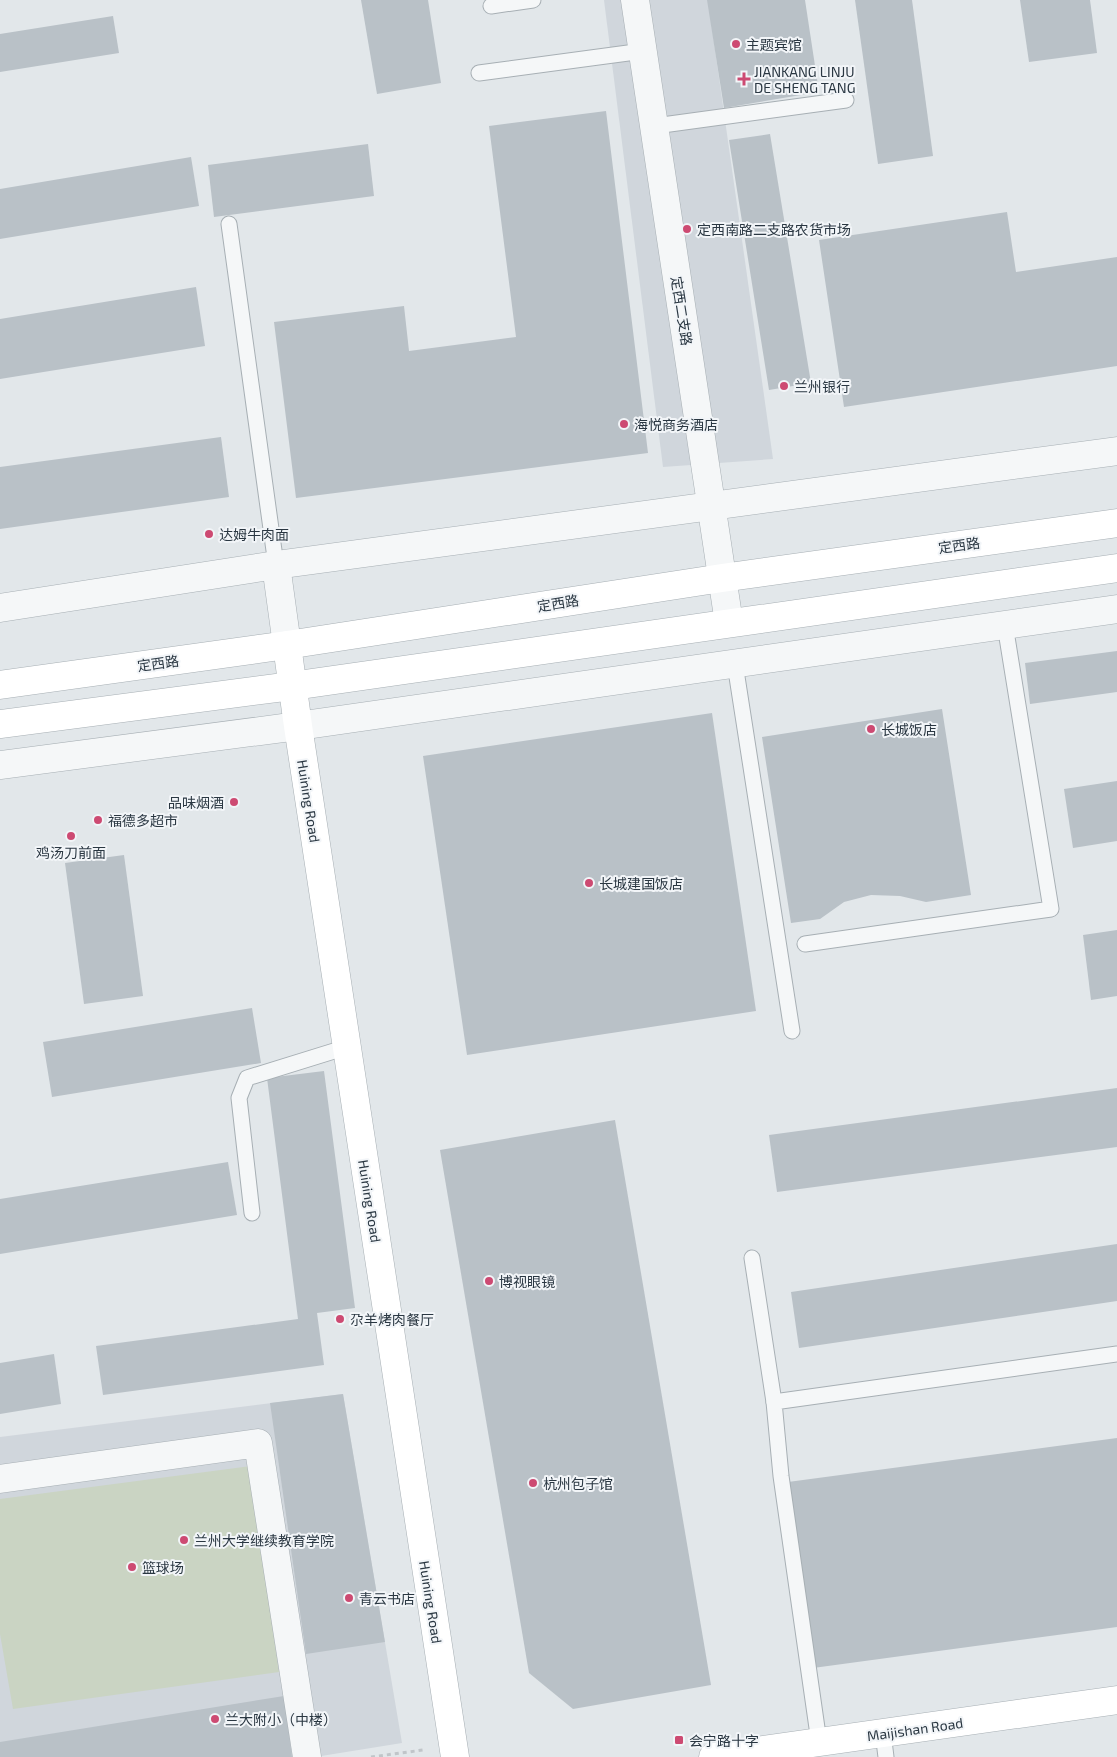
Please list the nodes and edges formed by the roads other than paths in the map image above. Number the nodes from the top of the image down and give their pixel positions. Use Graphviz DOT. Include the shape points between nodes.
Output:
graph roads {
  1 [pos="533,0"];
  2 [pos="635,0"];
  3 [pos="491,6"];
  4 [pos="643,51"];
  5 [pos="479,73"];
  6 [pos="846,100"];
  7 [pos="655,126"];
  8 [pos="229,224"];
  9 [pos="1117,451"];
  10 [pos="712,506"];
  11 [pos="1117,523"];
  12 [pos="276,565"];
  13 [pos="1117,568"];
  14 [pos="722,578"];
  15 [pos="0,608"];
  16 [pos="1117,609"];
  17 [pos="729,623"];
  18 [pos="1005,625"];
  19 [pos="287,645"];
  20 [pos="734,664"];
  21 [pos="0,685"];
  22 [pos="292,686"];
  23 [pos="0,724"];
  24 [pos="298,726"];
  25 [pos="0,765"];
  26 [pos="805,944"];
  27 [pos="792,1031"];
  28 [pos="346,1047"];
  29 [pos="252,1213"];
  30 [pos="752,1258"];
  31 [pos="1117,1354"];
  32 [pos="774,1402"];
  33 [pos="0,1479"];
  34 [pos="1117,1700"];
  35 [pos="819,1742"];
  36 [pos="885,1745"];
  37 [pos="454,1751"];
  38 [pos="307,1757"];
  39 [pos="714,1757"];
  1 -- 3 [label="lane"];
  2 -- 4 [label="street, 定西二支路"];
  4 -- 5 [label="lane"];
  4 -- 7 [label="street, 定西二支路"];
  6 -- 7 [label="lane"];
  7 -- 10 [label="street, 定西二支路"];
  8 -- 12 [label="lane"];
  9 -- 10 [label="street"];
  10 -- 12 [label="street"];
  10 -- 14 [label="street, 定西二支路"];
  11 -- 14 [label="main road, 定西路"];
  12 -- 15 [label="street"];
  12 -- 19 [label="street"];
  13 -- 17 [label="main road"];
  14 -- 17 [label="street, 定西二支路"];
  14 -- 19 [label="main road, 定西路"];
  16 -- 18 [label="street"];
  17 -- 22 [label="main road"];
  18 -- 20 [label="street"];
  18 -- 26 [label="lane" via="1051,909"];
  19 -- 21 [label="main road, 定西路"];
  19 -- 22 [label="main road, Huining Road"];
  20 -- 24 [label="street"];
  20 -- 27 [label="lane"];
  22 -- 23 [label="main road"];
  22 -- 24 [label="main road, Huining Road"];
  24 -- 25 [label="street"];
  24 -- 28 [label="main road, Huining Road"];
  28 -- 29 [label="lane" via="247,1078 239,1098"];
  28 -- 37 [label="main road, Huining Road"];
  30 -- 32 [label="lane"];
  31 -- 32 [label="lane"];
  32 -- 35 [label="lane" via="781,1476"];
  33 -- 38 [label="street" via="258,1443"];
  34 -- 36 [label="main road, Maijishan Road"];
  35 -- 36 [label="main road, Maijishan Road"];
  35 -- 39 [label="main road, Maijishan Road"];
}
